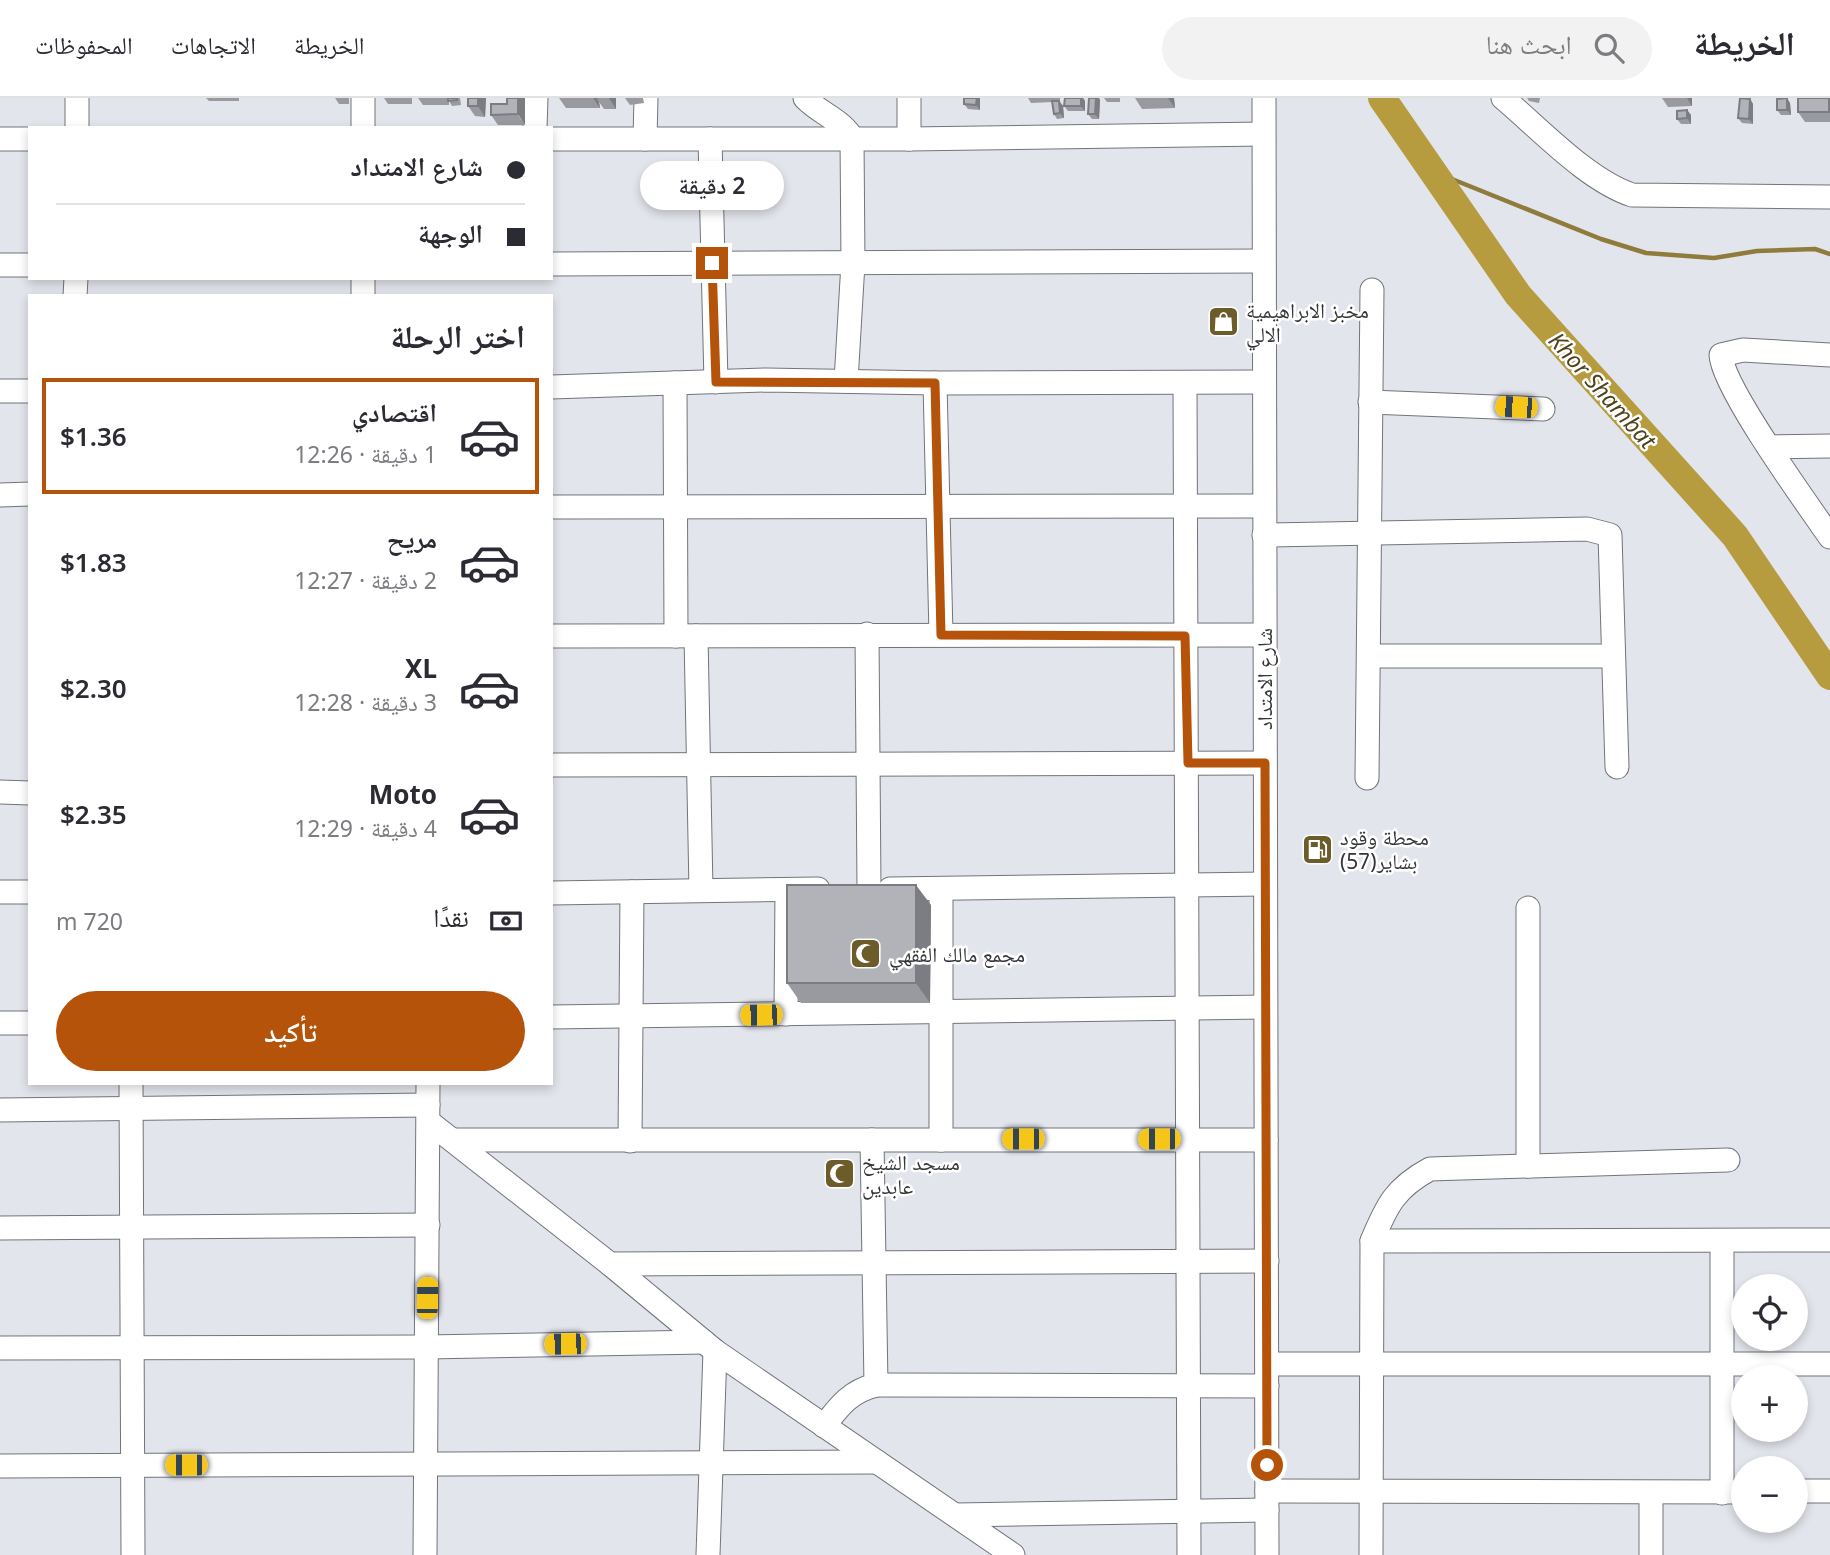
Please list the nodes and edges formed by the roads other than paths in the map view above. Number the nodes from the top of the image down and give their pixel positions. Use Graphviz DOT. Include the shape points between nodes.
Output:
graph roads {
  1 [pos="77,98"];
  2 [pos="363,98"];
  3 [pos="536,98"];
  4 [pos="646,98"];
  5 [pos="805,98"];
  6 [pos="909,98"];
  7 [pos="1264,98"];
  8 [pos="1503,98"];
  9 [pos="77,126"];
  10 [pos="363,126"];
  11 [pos="535,126"];
  12 [pos="1263,134"];
  13 [pos="852,138"];
  14 [pos="0,139"];
  15 [pos="28,139"];
  16 [pos="553,139"];
  17 [pos="645,139"];
  18 [pos="710,139"];
  19 [pos="909,139"];
  20 [pos="1830,197"];
  21 [pos="1264,261"];
  22 [pos="712,263"];
  23 [pos="853,263"];
  24 [pos="553,264"];
  25 [pos="0,265"];
  26 [pos="28,265"];
  27 [pos="1372,290"];
  28 [pos="1830,355"];
  29 [pos="716,382"];
  30 [pos="846,382"];
  31 [pos="1264,382"];
  32 [pos="675,383"];
  33 [pos="935,383"];
  34 [pos="1185,383"];
  35 [pos="553,387"];
  36 [pos="0,391"];
  37 [pos="28,391"];
  38 [pos="1370,402"];
  39 [pos="1543,409"];
  40 [pos="1830,446"];
  41 [pos="1770,447"];
  42 [pos="0,495"];
  43 [pos="28,495"];
  44 [pos="1184,506"];
  45 [pos="1264,506"];
  46 [pos="553,508"];
  47 [pos="675,508"];
  48 [pos="937,508"];
  49 [pos="1264,535"];
  50 [pos="1369,535"];
  51 [pos="1830,537"];
  52 [pos="867,634"];
  53 [pos="941,635"];
  54 [pos="1264,635"];
  55 [pos="553,636"];
  56 [pos="686,636"];
  57 [pos="1185,636"];
  58 [pos="1369,656"];
  59 [pos="1613,656"];
  60 [pos="1188,763"];
  61 [pos="1265,763"];
  62 [pos="698,764"];
  63 [pos="867,764"];
  64 [pos="553,765"];
  65 [pos="1617,767"];
  66 [pos="1367,778"];
  67 [pos="0,793"];
  68 [pos="28,793"];
  69 [pos="1265,884"];
  70 [pos="1188,885"];
  71 [pos="869,889"];
  72 [pos="701,890"];
  73 [pos="787,890"];
  74 [pos="941,890"];
  75 [pos="0,892"];
  76 [pos="28,892"];
  77 [pos="632,892"];
  78 [pos="553,893"];
  79 [pos="1528,908"];
  80 [pos="1265,1007"];
  81 [pos="1187,1009"];
  82 [pos="941,1013"];
  83 [pos="786,1014"];
  84 [pos="632,1016"];
  85 [pos="553,1017"];
  86 [pos="0,1023"];
  87 [pos="28,1023"];
  88 [pos="131,1085"];
  89 [pos="428,1104"];
  90 [pos="131,1109"];
  91 [pos="0,1110"];
  92 [pos="1187,1139"];
  93 [pos="454,1140"];
  94 [pos="872,1140"];
  95 [pos="941,1140"];
  96 [pos="1266,1140"];
  97 [pos="630,1141"];
  98 [pos="1727,1160"];
  99 [pos="1528,1166"];
  100 [pos="428,1225"];
  101 [pos="131,1226"];
  102 [pos="0,1228"];
  103 [pos="1830,1240"];
  104 [pos="1372,1241"];
  105 [pos="1722,1241"];
  106 [pos="1267,1261"];
  107 [pos="1189,1262"];
  108 [pos="874,1263"];
  109 [pos="610,1264"];
  110 [pos="710,1346"];
  111 [pos="426,1347"];
  112 [pos="0,1348"];
  113 [pos="132,1348"];
  114 [pos="1722,1362"];
  115 [pos="1830,1364"];
  116 [pos="1371,1366"];
  117 [pos="1267,1375"];
  118 [pos="876,1385"];
  119 [pos="1188,1385"];
  120 [pos="824,1426"];
  121 [pos="877,1462"];
  122 [pos="425,1464"];
  123 [pos="710,1464"];
  124 [pos="0,1466"];
  125 [pos="133,1466"];
  126 [pos="1731,1468"];
  127 [pos="1808,1491"];
  128 [pos="1830,1491"];
  129 [pos="1370,1492"];
  130 [pos="1731,1492"];
  131 [pos="1651,1493"];
  132 [pos="1267,1501"];
  133 [pos="1189,1511"];
  134 [pos="957,1515"];
  135 [pos="133,1555"];
  136 [pos="425,1555"];
  137 [pos="708,1555"];
  138 [pos="1013,1555"];
  139 [pos="1189,1555"];
  140 [pos="1267,1555"];
  141 [pos="1371,1555"];
  142 [pos="1651,1555"];
  1 -- 9 [label="street"];
  2 -- 10 [label="street"];
  3 -- 11 [label="street"];
  4 -- 17 [label="street"];
  5 -- 13 [label="street" via="847,129"];
  6 -- 19 [label="street"];
  7 -- 12 [label="street, شارع الامتداد"];
  8 -- 20 [label="street" via="1576,160 1632,195"];
  12 -- 19 [label="street"];
  12 -- 21 [label="street, شارع الامتداد"];
  13 -- 18 [label="street"];
  13 -- 19 [label="street"];
  13 -- 23 [label="street"];
  14 -- 15 [label="street"];
  16 -- 17 [label="street"];
  17 -- 18 [label="street"];
  18 -- 22 [label="street"];
  21 -- 23 [label="street"];
  21 -- 31 [label="street, شارع الامتداد"];
  22 -- 23 [label="street"];
  22 -- 24 [label="street"];
  22 -- 29 [label="street"];
  23 -- 30 [label="street"];
  25 -- 26 [label="street"];
  27 -- 38 [label="street"];
  28 -- 41 [label="street" via="1743,350 1721,355 1722,365"];
  29 -- 30 [label="street"];
  29 -- 32 [label="street"];
  30 -- 33 [label="street"];
  31 -- 34 [label="street"];
  31 -- 45 [label="street, شارع الامتداد"];
  32 -- 35 [label="street"];
  32 -- 47 [label="street"];
  33 -- 34 [label="street"];
  33 -- 48 [label="street"];
  34 -- 44 [label="street"];
  36 -- 37 [label="street"];
  38 -- 39 [label="street"];
  38 -- 50 [label="street"];
  40 -- 41 [label="street"];
  41 -- 51 [label="street"];
  42 -- 43 [label="street"];
  44 -- 45 [label="street"];
  44 -- 48 [label="street"];
  44 -- 57 [label="street"];
  45 -- 49 [label="street, شارع الامتداد"];
  46 -- 47 [label="street"];
  47 -- 48 [label="street"];
  47 -- 56 [label="street"];
  48 -- 53 [label="street"];
  49 -- 50 [label="street"];
  49 -- 54 [label="street, شارع الامتداد"];
  50 -- 58 [label="street"];
  50 -- 59 [label="street" via="1600,530 1610,535 1612,543"];
  52 -- 53 [label="street"];
  52 -- 56 [label="street"];
  52 -- 63 [label="street"];
  53 -- 57 [label="street"];
  54 -- 57 [label="street"];
  54 -- 61 [label="street, شارع الامتداد"];
  55 -- 56 [label="street"];
  56 -- 62 [label="street"];
  57 -- 60 [label="street"];
  58 -- 59 [label="street"];
  58 -- 66 [label="street"];
  59 -- 65 [label="street"];
  60 -- 61 [label="street"];
  60 -- 63 [label="street"];
  60 -- 70 [label="street"];
  61 -- 69 [label="street, شارع الامتداد"];
  62 -- 63 [label="street"];
  62 -- 64 [label="street"];
  62 -- 72 [label="street"];
  63 -- 71 [label="street"];
  67 -- 68 [label="street"];
  69 -- 70 [label="street"];
  69 -- 80 [label="street, شارع الامتداد"];
  70 -- 74 [label="street"];
  70 -- 81 [label="street"];
  71 -- 73 [label="street"];
  71 -- 74 [label="street"];
  72 -- 73 [label="street"];
  72 -- 77 [label="street"];
  73 -- 83 [label="street"];
  74 -- 82 [label="street"];
  75 -- 76 [label="street"];
  77 -- 78 [label="street"];
  77 -- 84 [label="street"];
  79 -- 99 [label="street"];
  80 -- 81 [label="street"];
  80 -- 96 [label="street, شارع الامتداد"];
  81 -- 82 [label="street"];
  81 -- 92 [label="street"];
  82 -- 83 [label="street"];
  82 -- 95 [label="street"];
  83 -- 84 [label="street"];
  84 -- 85 [label="street"];
  84 -- 97 [label="street"];
  86 -- 87 [label="street"];
  88 -- 90 [label="street"];
  89 -- 90 [label="street"];
  89 -- 93 [label="street"];
  89 -- 100 [label="street"];
  90 -- 91 [label="street"];
  90 -- 101 [label="street"];
  92 -- 95 [label="street"];
  92 -- 96 [label="street"];
  92 -- 107 [label="street"];
  93 -- 97 [label="street"];
  93 -- 109 [label="street"];
  94 -- 95 [label="street"];
  94 -- 97 [label="street"];
  94 -- 108 [label="street"];
  96 -- 106 [label="street, شارع الامتداد"];
  98 -- 99 [label="street"];
  99 -- 104 [label="street" via="1430,1169 1405,1183 1386,1207"];
  100 -- 101 [label="street"];
  100 -- 111 [label="street"];
  101 -- 102 [label="street"];
  101 -- 113 [label="street"];
  103 -- 105 [label="street"];
  104 -- 105 [label="street"];
  104 -- 116 [label="street"];
  105 -- 114 [label="street"];
  106 -- 107 [label="street"];
  106 -- 117 [label="street, شارع الامتداد"];
  107 -- 108 [label="street"];
  107 -- 119 [label="street"];
  108 -- 109 [label="street"];
  108 -- 118 [label="street"];
  109 -- 110 [label="street"];
  110 -- 111 [label="street"];
  110 -- 120 [label="street"];
  110 -- 123 [label="street"];
  111 -- 113 [label="street"];
  111 -- 122 [label="street"];
  112 -- 113 [label="street"];
  113 -- 125 [label="street"];
  114 -- 115 [label="street"];
  114 -- 116 [label="street"];
  114 -- 126 [label="street"];
  116 -- 117 [label="street"];
  116 -- 129 [label="street"];
  117 -- 119 [label="street"];
  117 -- 132 [label="street, شارع الامتداد"];
  118 -- 119 [label="street"];
  118 -- 120 [label="street" via="858,1389"];
  119 -- 133 [label="street"];
  120 -- 121 [label="street"];
  121 -- 123 [label="street"];
  121 -- 134 [label="street"];
  122 -- 123 [label="street"];
  122 -- 125 [label="street"];
  122 -- 136 [label="street"];
  123 -- 137 [label="street"];
  124 -- 125 [label="street"];
  125 -- 135 [label="street"];
  127 -- 128 [label="street"];
  129 -- 131 [label="street"];
  129 -- 132 [label="street"];
  129 -- 141 [label="street"];
  130 -- 131 [label="street"];
  131 -- 142 [label="street"];
  132 -- 133 [label="street"];
  132 -- 140 [label="street, شارع الامتداد"];
  133 -- 134 [label="street"];
  133 -- 139 [label="street"];
  134 -- 138 [label="street"];
}
